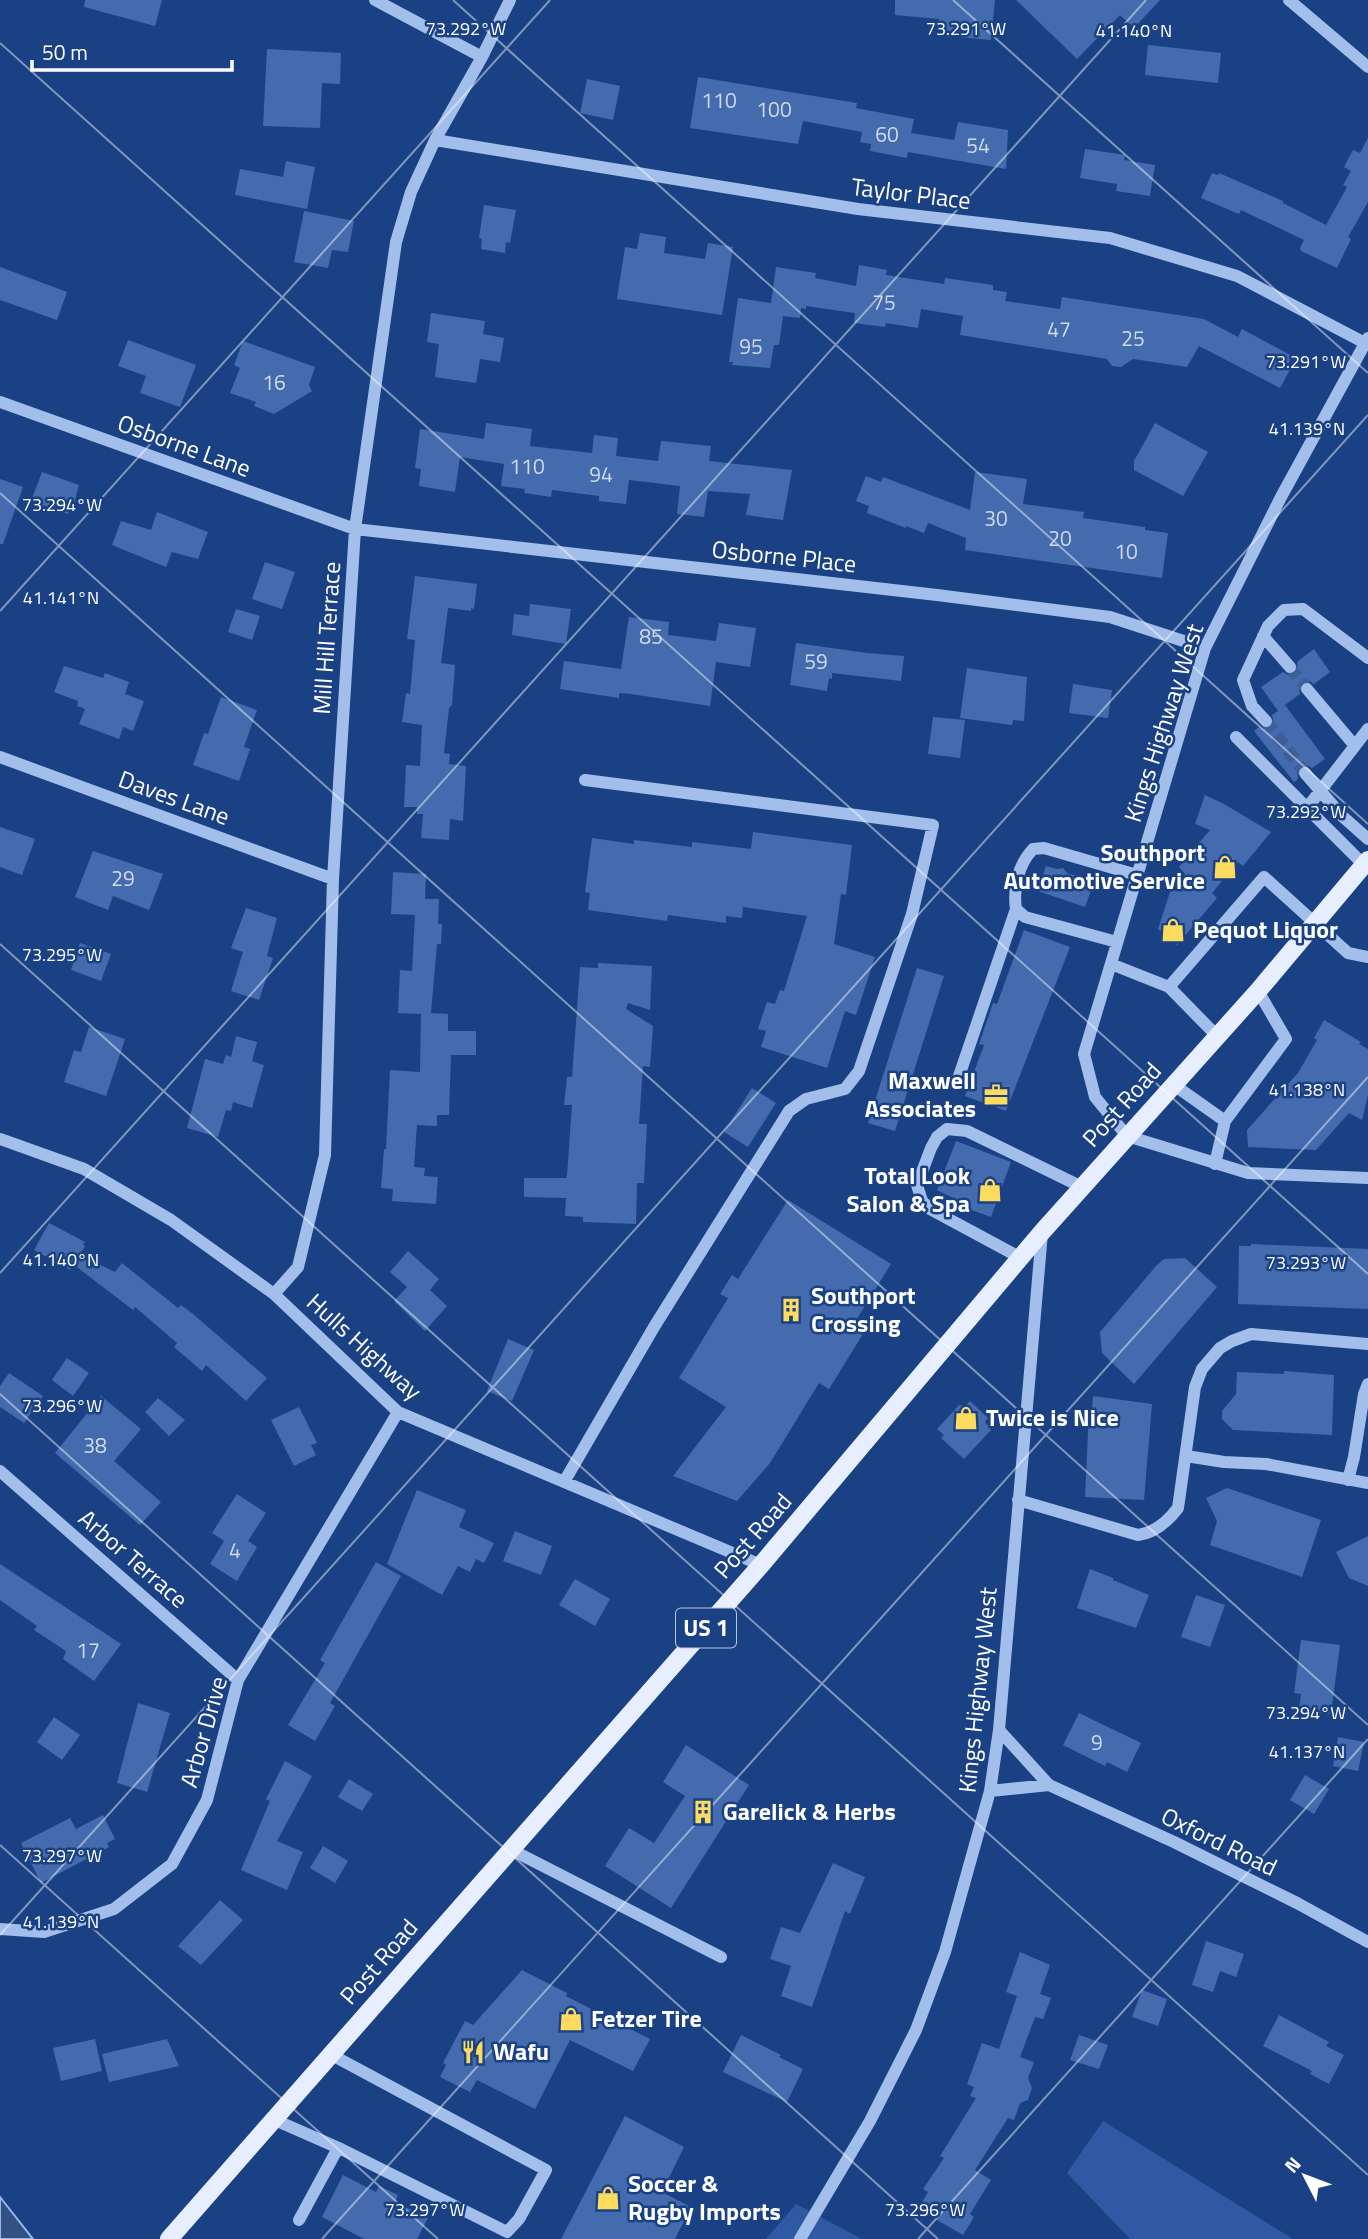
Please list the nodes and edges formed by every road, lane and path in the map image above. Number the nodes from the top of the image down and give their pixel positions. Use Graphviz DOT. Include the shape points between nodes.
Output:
graph roads {
  1 [pos="376,0"];
  2 [pos="510,0"];
  3 [pos="1289,0"];
  4 [pos="482,57"];
  5 [pos="1368,68"];
  6 [pos="435,140"];
  7 [pos="1366,340"];
  8 [pos="0,402"];
  9 [pos="355,530"];
  10 [pos="1263,636"];
  11 [pos="1205,648"];
  12 [pos="1368,658"];
  13 [pos="1290,667"];
  14 [pos="1307,689"];
  15 [pos="1266,721"];
  16 [pos="1368,729"];
  17 [pos="1236,737"];
  18 [pos="1355,746"];
  19 [pos="0,757"];
  20 [pos="1305,773"];
  21 [pos="585,779"];
  22 [pos="1321,792"];
  23 [pos="1307,808"];
  24 [pos="1368,839"];
  25 [pos="1366,862"];
  26 [pos="1137,876"];
  27 [pos="333,879"];
  28 [pos="1016,909"];
  29 [pos="1315,922"];
  30 [pos="1117,942"];
  31 [pos="1368,957"];
  32 [pos="1111,964"];
  33 [pos="1169,987"];
  34 [pos="1258,991"];
  35 [pos="1217,1036"];
  36 [pos="957,1082"];
  37 [pos="1174,1085"];
  38 [pos="1225,1121"];
  39 [pos="1127,1136"];
  40 [pos="0,1139"];
  41 [pos="1215,1164"];
  42 [pos="1368,1178"];
  43 [pos="1082,1187"];
  44 [pos="1042,1232"];
  45 [pos="1021,1258"];
  46 [pos="274,1294"];
  47 [pos="1368,1344"];
  48 [pos="1368,1384"];
  49 [pos="398,1412"];
  50 [pos="1186,1456"];
  51 [pos="0,1471"];
  52 [pos="1348,1480"];
  53 [pos="564,1482"];
  54 [pos="1368,1483"];
  55 [pos="1018,1500"];
  56 [pos="761,1565"];
  57 [pos="237,1679"];
  58 [pos="999,1730"];
  59 [pos="1049,1785"];
  60 [pos="990,1791"];
  61 [pos="510,1849"];
  62 [pos="0,1929"];
  63 [pos="1368,1942"];
  64 [pos="721,1957"];
  65 [pos="330,2054"];
  66 [pos="275,2120"];
  67 [pos="338,2148"];
  68 [pos="299,2220"];
  69 [pos="169,2239"];
  70 [pos="800,2239"];
  1 -- 4 [label="street"];
  2 -- 4 [label="street, Mill Hill Terrace"];
  3 -- 5 [label="street"];
  4 -- 6 [label="street, Mill Hill Terrace"];
  6 -- 7 [label="street, Taylor Place" via="858,209 1110,239 1237,276"];
  6 -- 9 [label="street, Mill Hill Terrace" via="411,192 396,242"];
  7 -- 11 [label="street, Kings Highway West"];
  8 -- 9 [label="street, Osborne Lane"];
  9 -- 11 [label="street, Osborne Place" via="1110,617"];
  9 -- 27 [label="street, Mill Hill Terrace"];
  10 -- 12 [label="street" via="1284,610 1303,609"];
  10 -- 13 [label="street"];
  10 -- 15 [label="street" via="1243,680 1252,706"];
  11 -- 26 [label="street, Kings Highway West"];
  14 -- 18 [label="street"];
  16 -- 18 [label="street"];
  17 -- 23 [label="street"];
  18 -- 22 [label="street"];
  19 -- 27 [label="street, Daves Lane"];
  20 -- 22 [label="street"];
  21 -- 53 [label="street" via="933,825 912,914 859,1071 845,1089 806,1100 789,1111"];
  22 -- 23 [label="street"];
  22 -- 24 [label="street"];
  23 -- 25 [label="street"];
  25 -- 29 [label="main road, Post Road / US 1"];
  26 -- 28 [label="street" via="1044,848 1033,849 1021,866"];
  26 -- 30 [label="street, Kings Highway West"];
  27 -- 46 [label="street, Mill Hill Terrace" via="325,1155 298,1267"];
  28 -- 30 [label="street" via="1036,921"];
  28 -- 36 [label="street"];
  29 -- 31 [label="street" via="1348,953"];
  29 -- 33 [label="street" via="1264,877"];
  29 -- 34 [label="main road, Post Road / US 1"];
  30 -- 32 [label="street, Kings Highway West"];
  32 -- 33 [label="street"];
  32 -- 39 [label="street, Kings Highway West" via="1084,1054 1096,1097"];
  33 -- 35 [label="street"];
  34 -- 35 [label="main road, Post Road / US 1"];
  34 -- 38 [label="street" via="1286,1039"];
  35 -- 37 [label="main road, Post Road / US 1"];
  37 -- 38 [label="street"];
  37 -- 39 [label="main road, Post Road / US 1"];
  38 -- 41 [label="street"];
  39 -- 41 [label="street"];
  39 -- 43 [label="main road, Post Road / US 1"];
  40 -- 46 [label="street, Hulls Highway" via="84,1169 171,1220"];
  41 -- 42 [label="street" via="1248,1173"];
  43 -- 44 [label="main road, Post Road / US 1"];
  43 -- 45 [label="street" via="967,1131 947,1129 937,1137 917,1185 922,1202"];
  44 -- 45 [label="main road, Post Road / US 1"];
  44 -- 55 [label="street, Kings Highway West"];
  45 -- 56 [label="main road, Post Road / US 1"];
  46 -- 49 [label="street, Hulls Highway"];
  47 -- 50 [label="street" via="1251,1334 1232,1341 1202,1369 1195,1387"];
  48 -- 52 [label="street"];
  49 -- 53 [label="street, Hulls Highway"];
  49 -- 57 [label="street, Arbor Drive"];
  50 -- 52 [label="street" via="1266,1464"];
  50 -- 55 [label="street" via="1178,1508 1147,1534"];
  51 -- 57 [label="street, Arbor Terrace"];
  52 -- 54 [label="street"];
  53 -- 56 [label="street, Hulls Highway"];
  55 -- 58 [label="street, Kings Highway West"];
  56 -- 61 [label="main road, Post Road / US 1"];
  57 -- 62 [label="street, Arbor Drive" via="207,1800 172,1864 114,1909 44,1932"];
  58 -- 59 [label="street, Oxford Road"];
  58 -- 60 [label="street, Kings Highway West"];
  59 -- 60 [label="street"];
  59 -- 63 [label="street, Oxford Road" via="1174,1842"];
  60 -- 70 [label="street, Kings Highway West" via="945,1952 916,2030 870,2121"];
  61 -- 64 [label="street"];
  61 -- 65 [label="main road, Post Road / US 1"];
  65 -- 66 [label="main road, Post Road / US 1"];
  65 -- 67 [label="street" via="546,2170 519,2219 507,2231"];
  66 -- 67 [label="street"];
  66 -- 69 [label="main road, Post Road / US 1"];
  67 -- 68 [label="street"];
}
